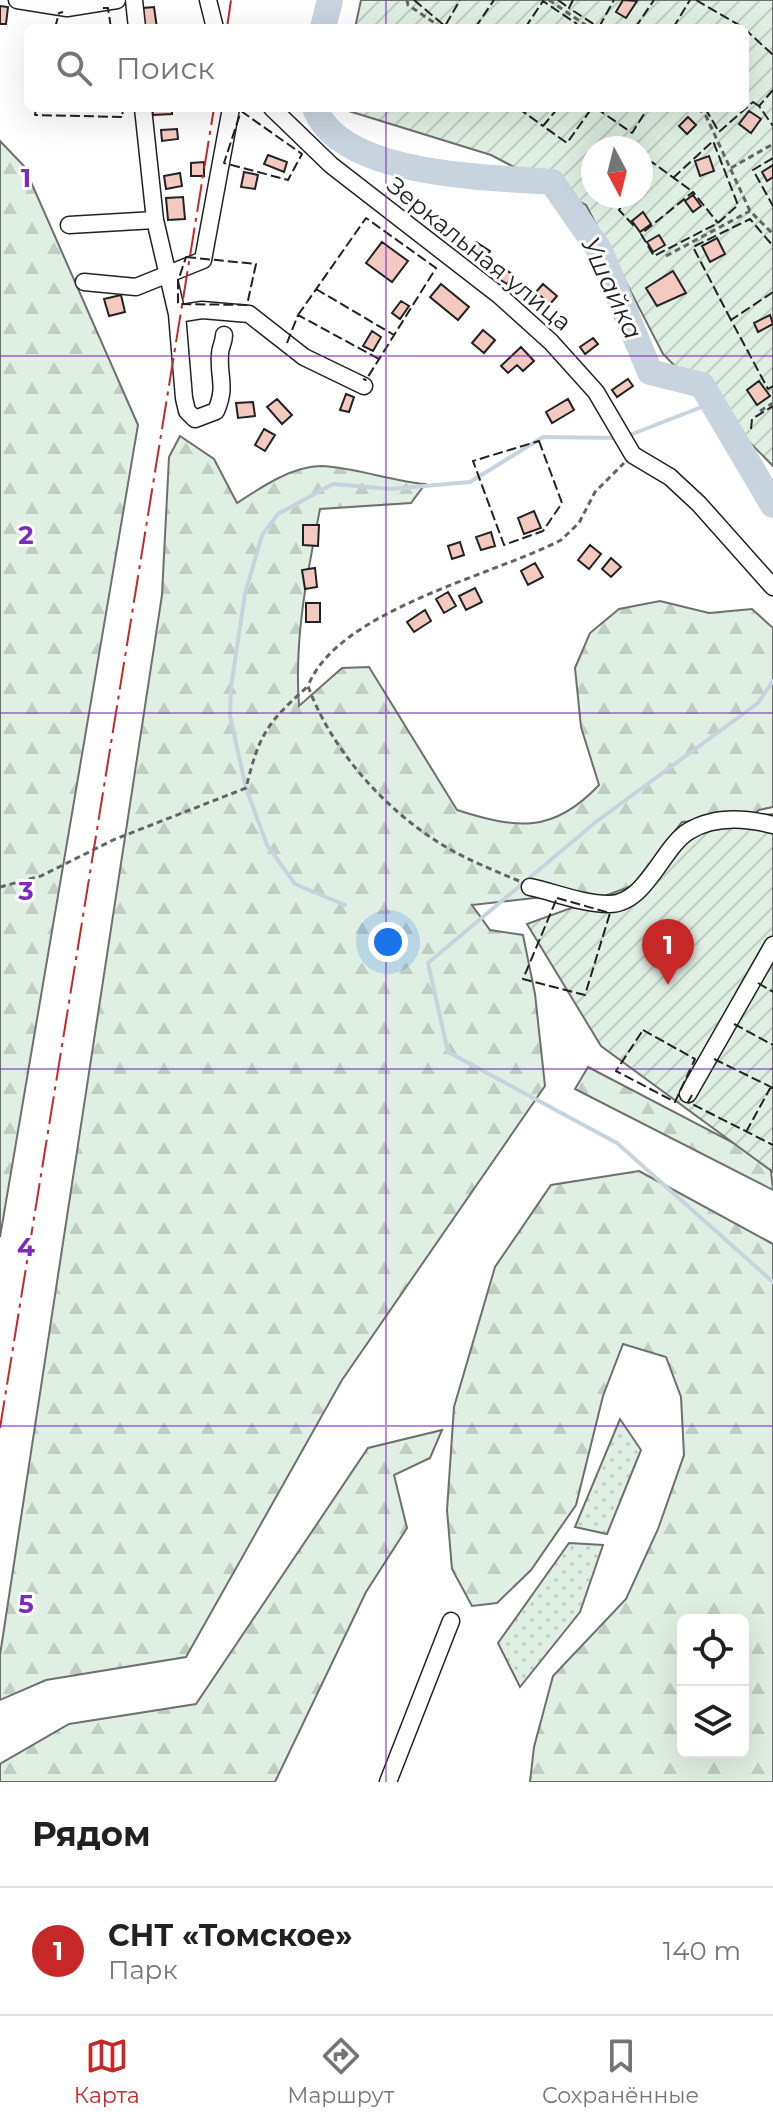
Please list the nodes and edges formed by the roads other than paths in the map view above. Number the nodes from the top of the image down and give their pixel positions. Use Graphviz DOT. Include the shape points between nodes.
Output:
graph roads {
  1 [pos="17,0"];
  2 [pos="117,0"];
  3 [pos="134,0"];
  4 [pos="208,0"];
  5 [pos="137,24"];
  6 [pos="214,24"];
  7 [pos="143,112"];
  8 [pos="230,112"];
  9 [pos="276,112"];
  10 [pos="155,220"];
  11 [pos="69,225"];
  12 [pos="169,276"];
  13 [pos="84,282"];
  14 [pos="177,314"];
  15 [pos="224,335"];
  16 [pos="364,386"];
  17 [pos="773,587"];
  18 [pos="773,825"];
  19 [pos="530,887"];
  20 [pos="773,945"];
  21 [pos="688,1094"];
  22 [pos="451,1621"];
  23 [pos="388,1782"];
  1 -- 2 [label="street" via="67,8"];
  3 -- 5 [label="street"];
  4 -- 6 [label="street"];
  7 -- 10 [label="street"];
  8 -- 12 [label="street" via="203,260"];
  9 -- 17 [label="street, Зеркальная улица" via="331,165 551,342 596,392 633,455 670,477 699,504"];
  10 -- 11 [label="street"];
  10 -- 12 [label="street"];
  12 -- 13 [label="street" via="136,287"];
  12 -- 14 [label="street"];
  14 -- 15 [label="street" via="184,398 195,419 216,411 220,402"];
  14 -- 16 [label="street" via="249,314 304,357"];
  18 -- 19 [label="street" via="741,818 687,832 628,899 610,905"];
  20 -- 21 [label="street"];
  22 -- 23 [label="street"];
}
